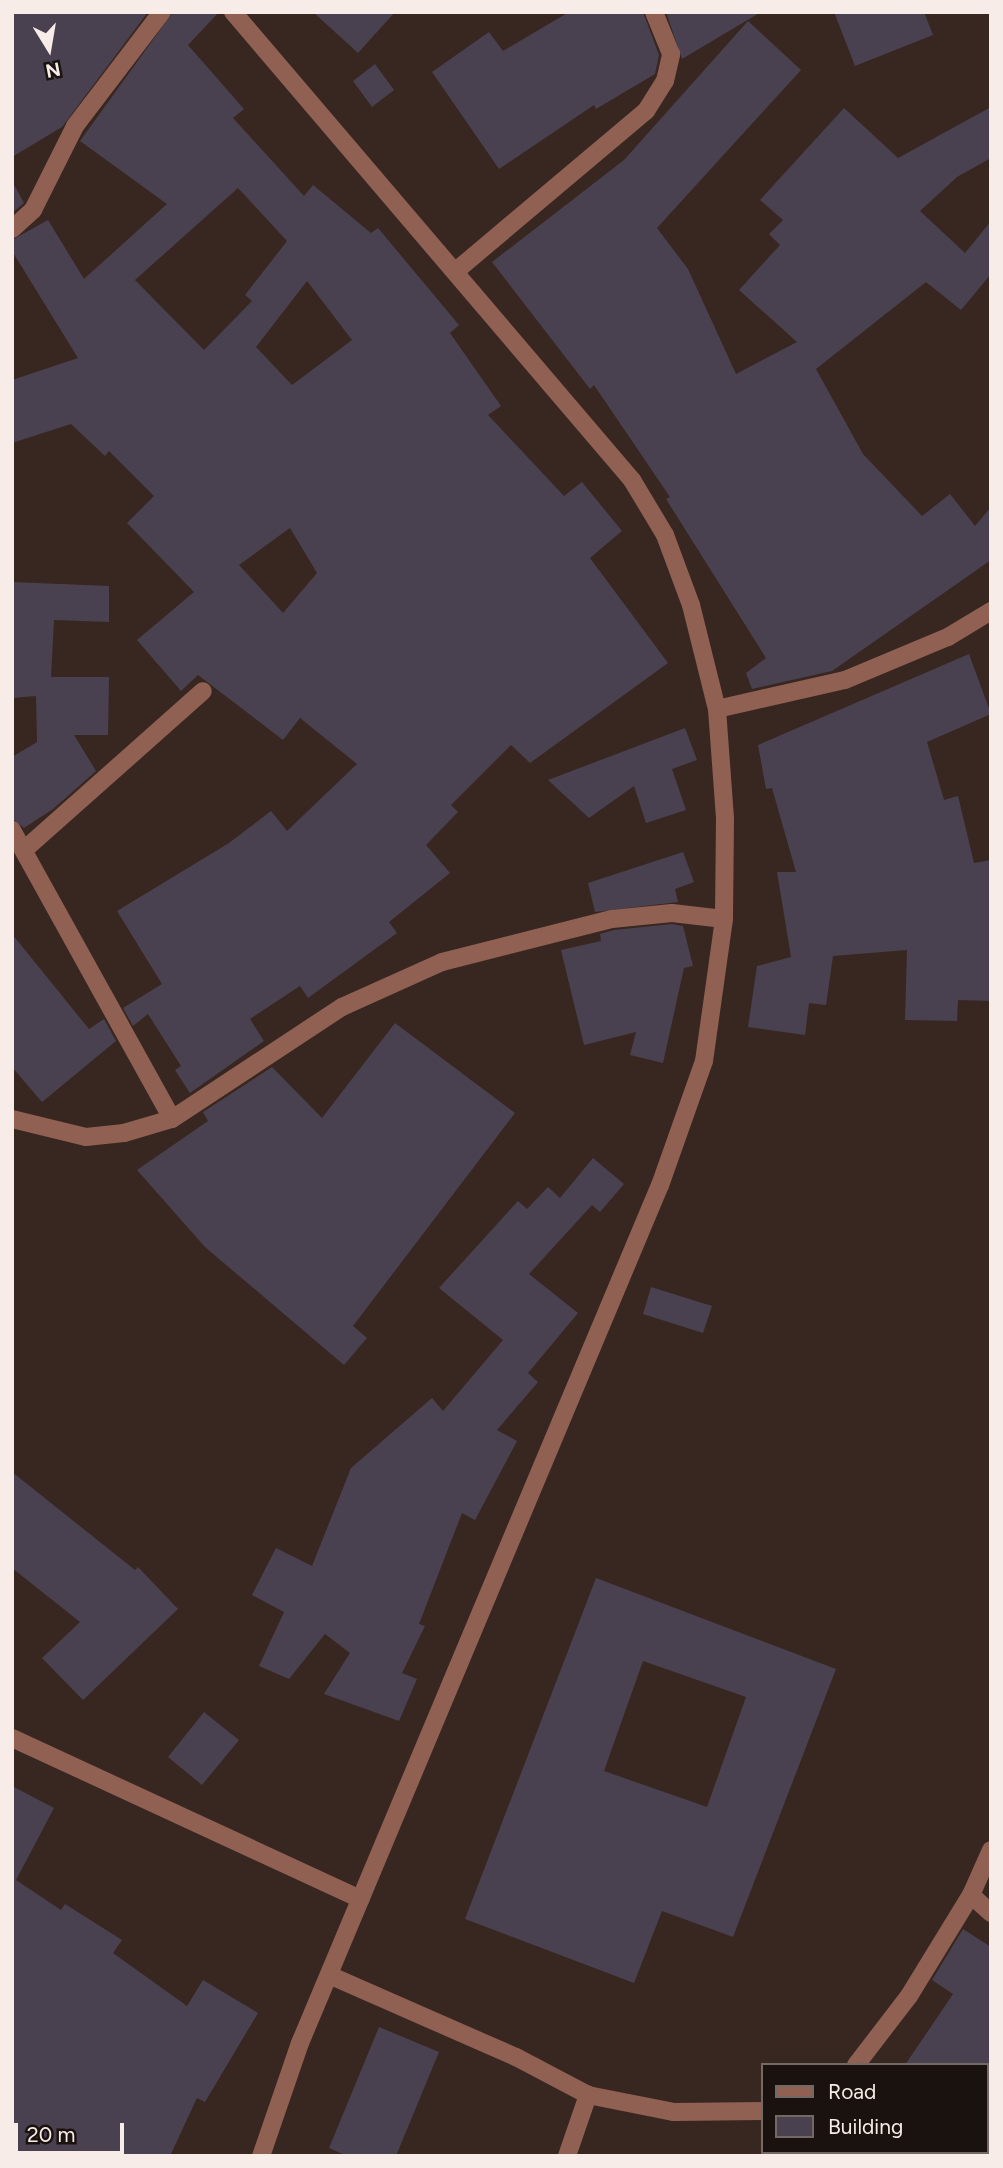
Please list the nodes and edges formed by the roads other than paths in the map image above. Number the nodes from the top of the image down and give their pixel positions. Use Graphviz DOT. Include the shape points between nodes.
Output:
graph roads {
  1 [pos="162,12"];
  2 [pos="233,12"];
  3 [pos="654,12"];
  4 [pos="12,229"];
  5 [pos="457,270"];
  6 [pos="991,611"];
  7 [pos="203,691"];
  8 [pos="717,709"];
  9 [pos="12,830"];
  10 [pos="24,850"];
  11 [pos="724,919"];
  12 [pos="12,1119"];
  13 [pos="172,1119"];
  14 [pos="12,1738"];
  15 [pos="991,1850"];
  16 [pos="971,1895"];
  17 [pos="360,1899"];
  18 [pos="991,1913"];
  19 [pos="329,1975"];
  20 [pos="858,2063"];
  21 [pos="588,2095"];
  22 [pos="762,2111"];
  23 [pos="261,2156"];
  24 [pos="567,2156"];
  1 -- 4 [label="street" via="75,126 33,210"];
  2 -- 5 [label="street"];
  3 -- 5 [label="street" via="671,54 665,81 646,111"];
  5 -- 8 [label="street" via="639,491 665,535 691,606"];
  6 -- 8 [label="street" via="948,637 845,680"];
  7 -- 10 [label="street"];
  8 -- 11 [label="street" via="725,820"];
  9 -- 10 [label="street"];
  10 -- 13 [label="street"];
  11 -- 13 [label="street" via="672,913 612,919 442,962 342,1007"];
  11 -- 17 [label="street" via="704,1061 660,1185"];
  12 -- 13 [label="street" via="86,1137 124,1133"];
  14 -- 17 [label="street"];
  15 -- 16 [label="street"];
  16 -- 18 [label="street"];
  16 -- 20 [label="street" via="909,1996"];
  17 -- 19 [label="street"];
  19 -- 21 [label="street" via="516,2057"];
  19 -- 23 [label="street"];
  21 -- 22 [label="street" via="674,2112"];
  21 -- 24 [label="street"];
}
